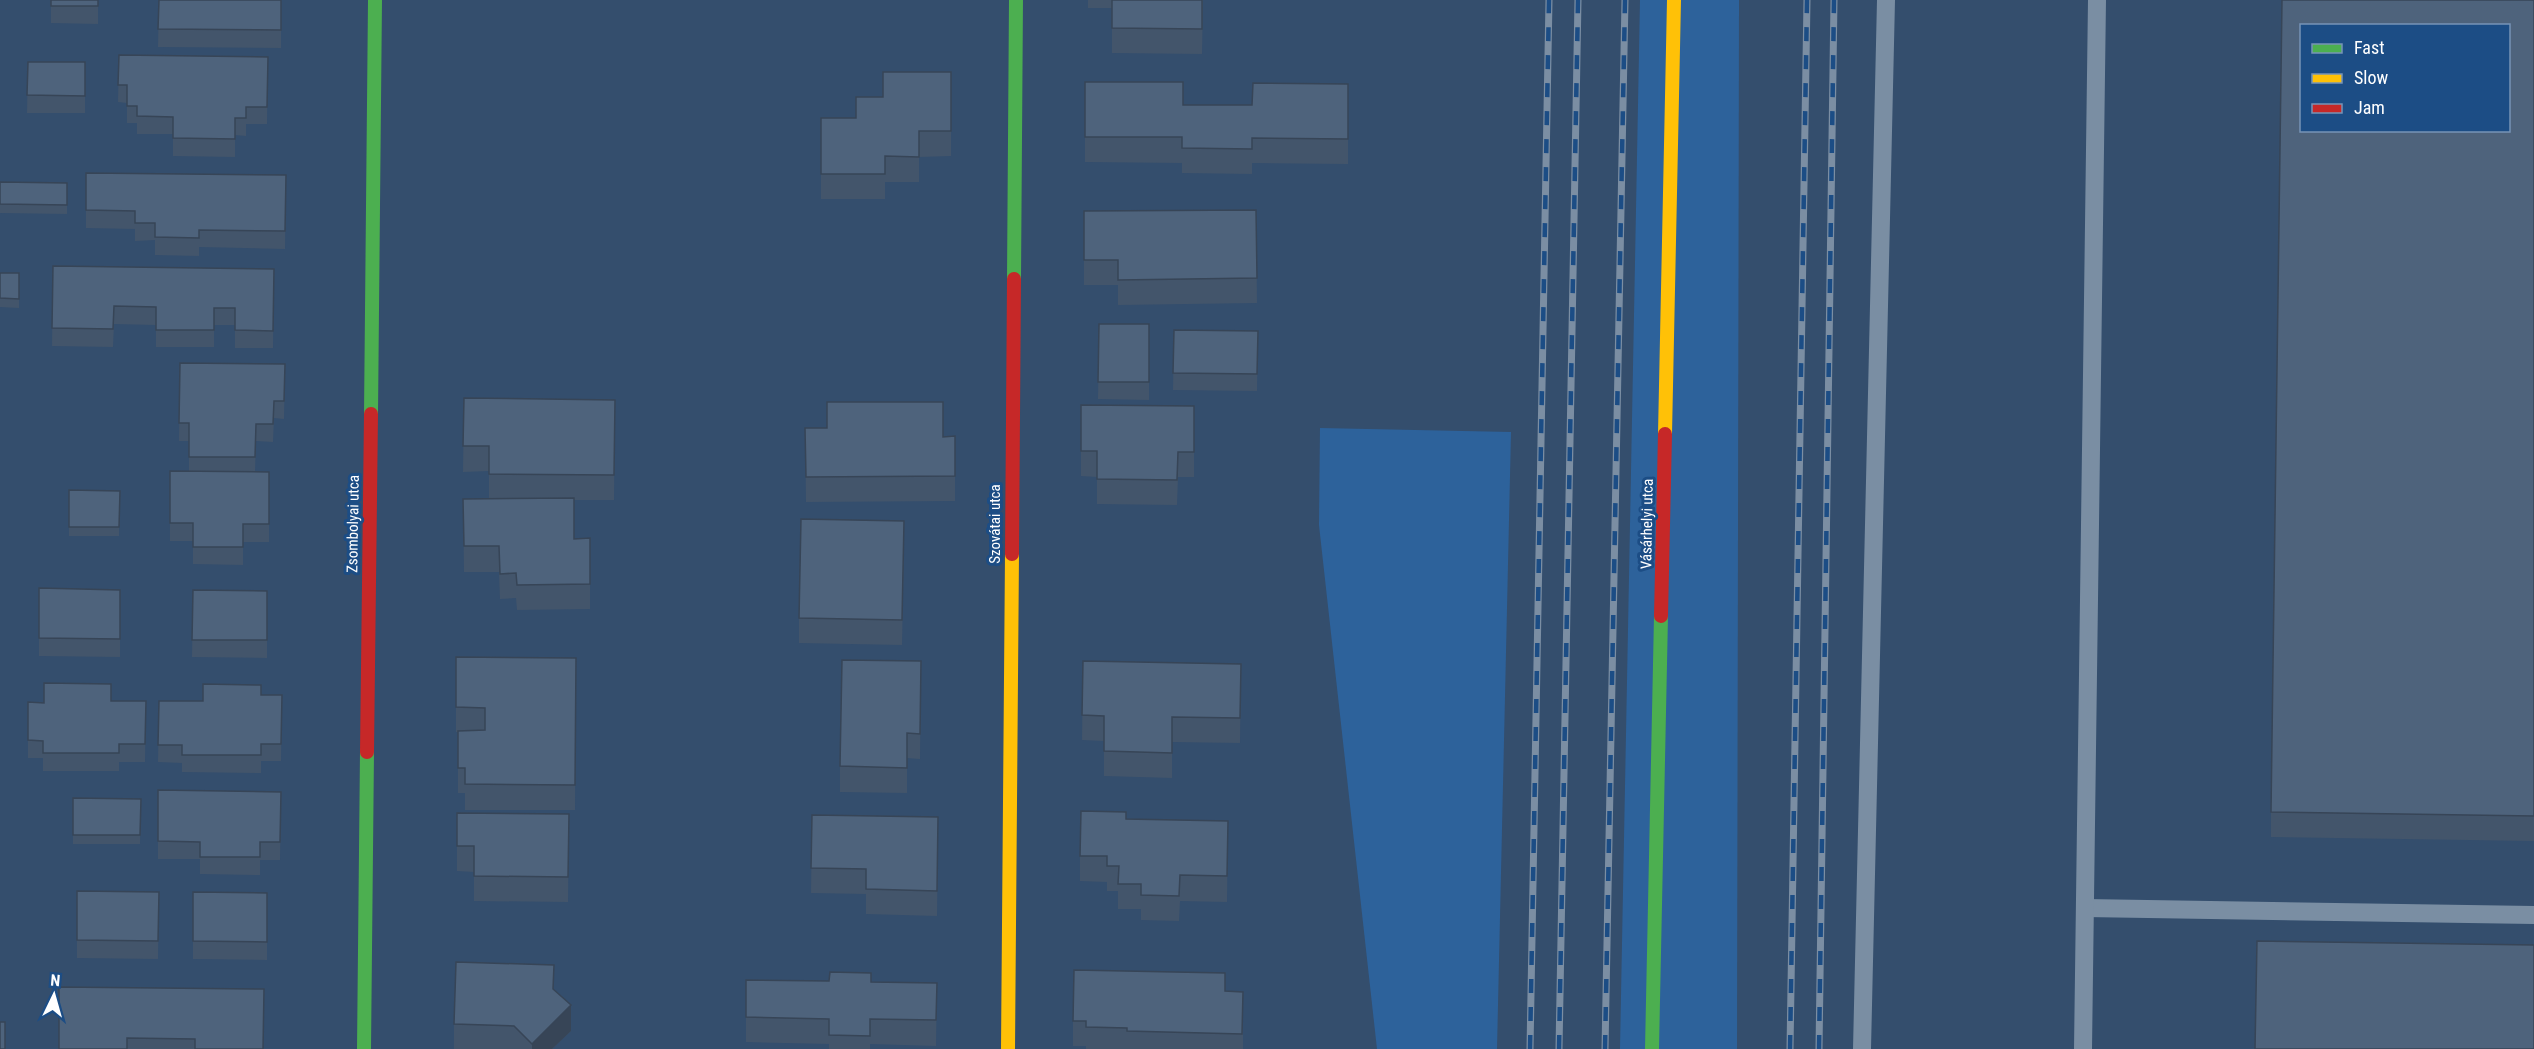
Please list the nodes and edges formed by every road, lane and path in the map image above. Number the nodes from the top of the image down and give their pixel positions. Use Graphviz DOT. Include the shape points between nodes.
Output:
graph roads {
  1 [pos="375,0"];
  2 [pos="1016,0"];
  3 [pos="1674,0"];
  4 [pos="1886,0"];
  5 [pos="2097,0"];
  6 [pos="2085,908"];
  7 [pos="2534,915"];
  8 [pos="364,1049"];
  9 [pos="1008,1049"];
  10 [pos="1652,1049"];
  11 [pos="1862,1049"];
  12 [pos="2083,1049"];
  1 -- 8 [label="street, Zsombolyai utca"];
  2 -- 9 [label="street, Szovátai utca"];
  3 -- 10 [label="street, Vásárhelyi utca"];
  4 -- 11 [label="lane"];
  5 -- 6 [label="lane"];
  6 -- 7 [label="lane"];
  6 -- 12 [label="lane"];
}
